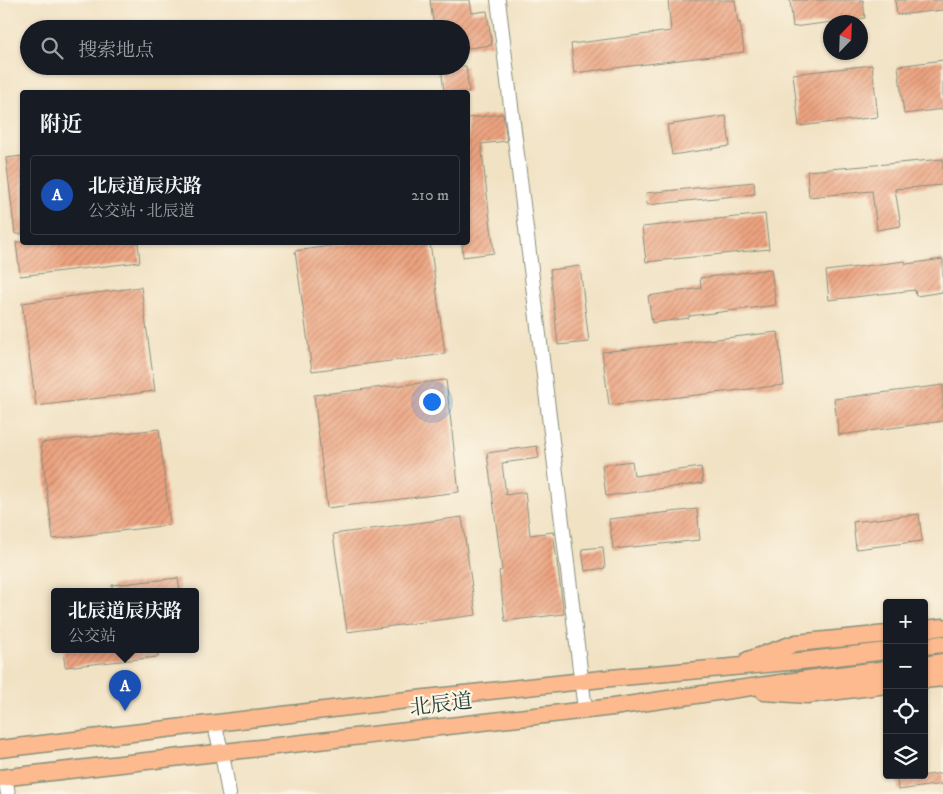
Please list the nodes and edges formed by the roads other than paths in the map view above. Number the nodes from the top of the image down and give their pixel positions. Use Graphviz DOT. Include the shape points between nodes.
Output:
graph roads {
  1 [pos="498,0"];
  2 [pos="943,627"];
  3 [pos="928,629"];
  4 [pos="883,634"];
  5 [pos="943,644"];
  6 [pos="928,646"];
  7 [pos="883,651"];
  8 [pos="943,662"];
  9 [pos="928,664"];
  10 [pos="727,668"];
  11 [pos="883,670"];
  12 [pos="943,678"];
  13 [pos="928,680"];
  14 [pos="581,682"];
  15 [pos="883,686"];
  16 [pos="730,690"];
  17 [pos="584,710"];
  18 [pos="210,724"];
  19 [pos="0,749"];
  20 [pos="217,753"];
  21 [pos="3,777"];
  22 [pos="8,794"];
  23 [pos="220,794"];
  24 [pos="229,794"];
  1 -- 14 [label="street"];
  2 -- 3 [label="main road"];
  4 -- 10 [label="main road" via="796,643"];
  5 -- 6 [label="main road"];
  7 -- 10 [label="main road, 北辰道"];
  8 -- 9 [label="main road"];
  10 -- 14 [label="main road, 北辰道"];
  11 -- 16 [label="main road, 北辰道"];
  12 -- 13 [label="main road"];
  14 -- 17 [label="street"];
  14 -- 18 [label="main road, 北辰道"];
  15 -- 16 [label="main road" via="807,695"];
  16 -- 17 [label="main road, 北辰道"];
  17 -- 20 [label="main road, 北辰道"];
  18 -- 19 [label="main road, 北辰道"];
  18 -- 20 [label="street"];
  20 -- 21 [label="main road, 北辰道"];
  20 -- 23 [label="street"];
  20 -- 24 [label="street"];
  21 -- 22 [label="street"];
}
